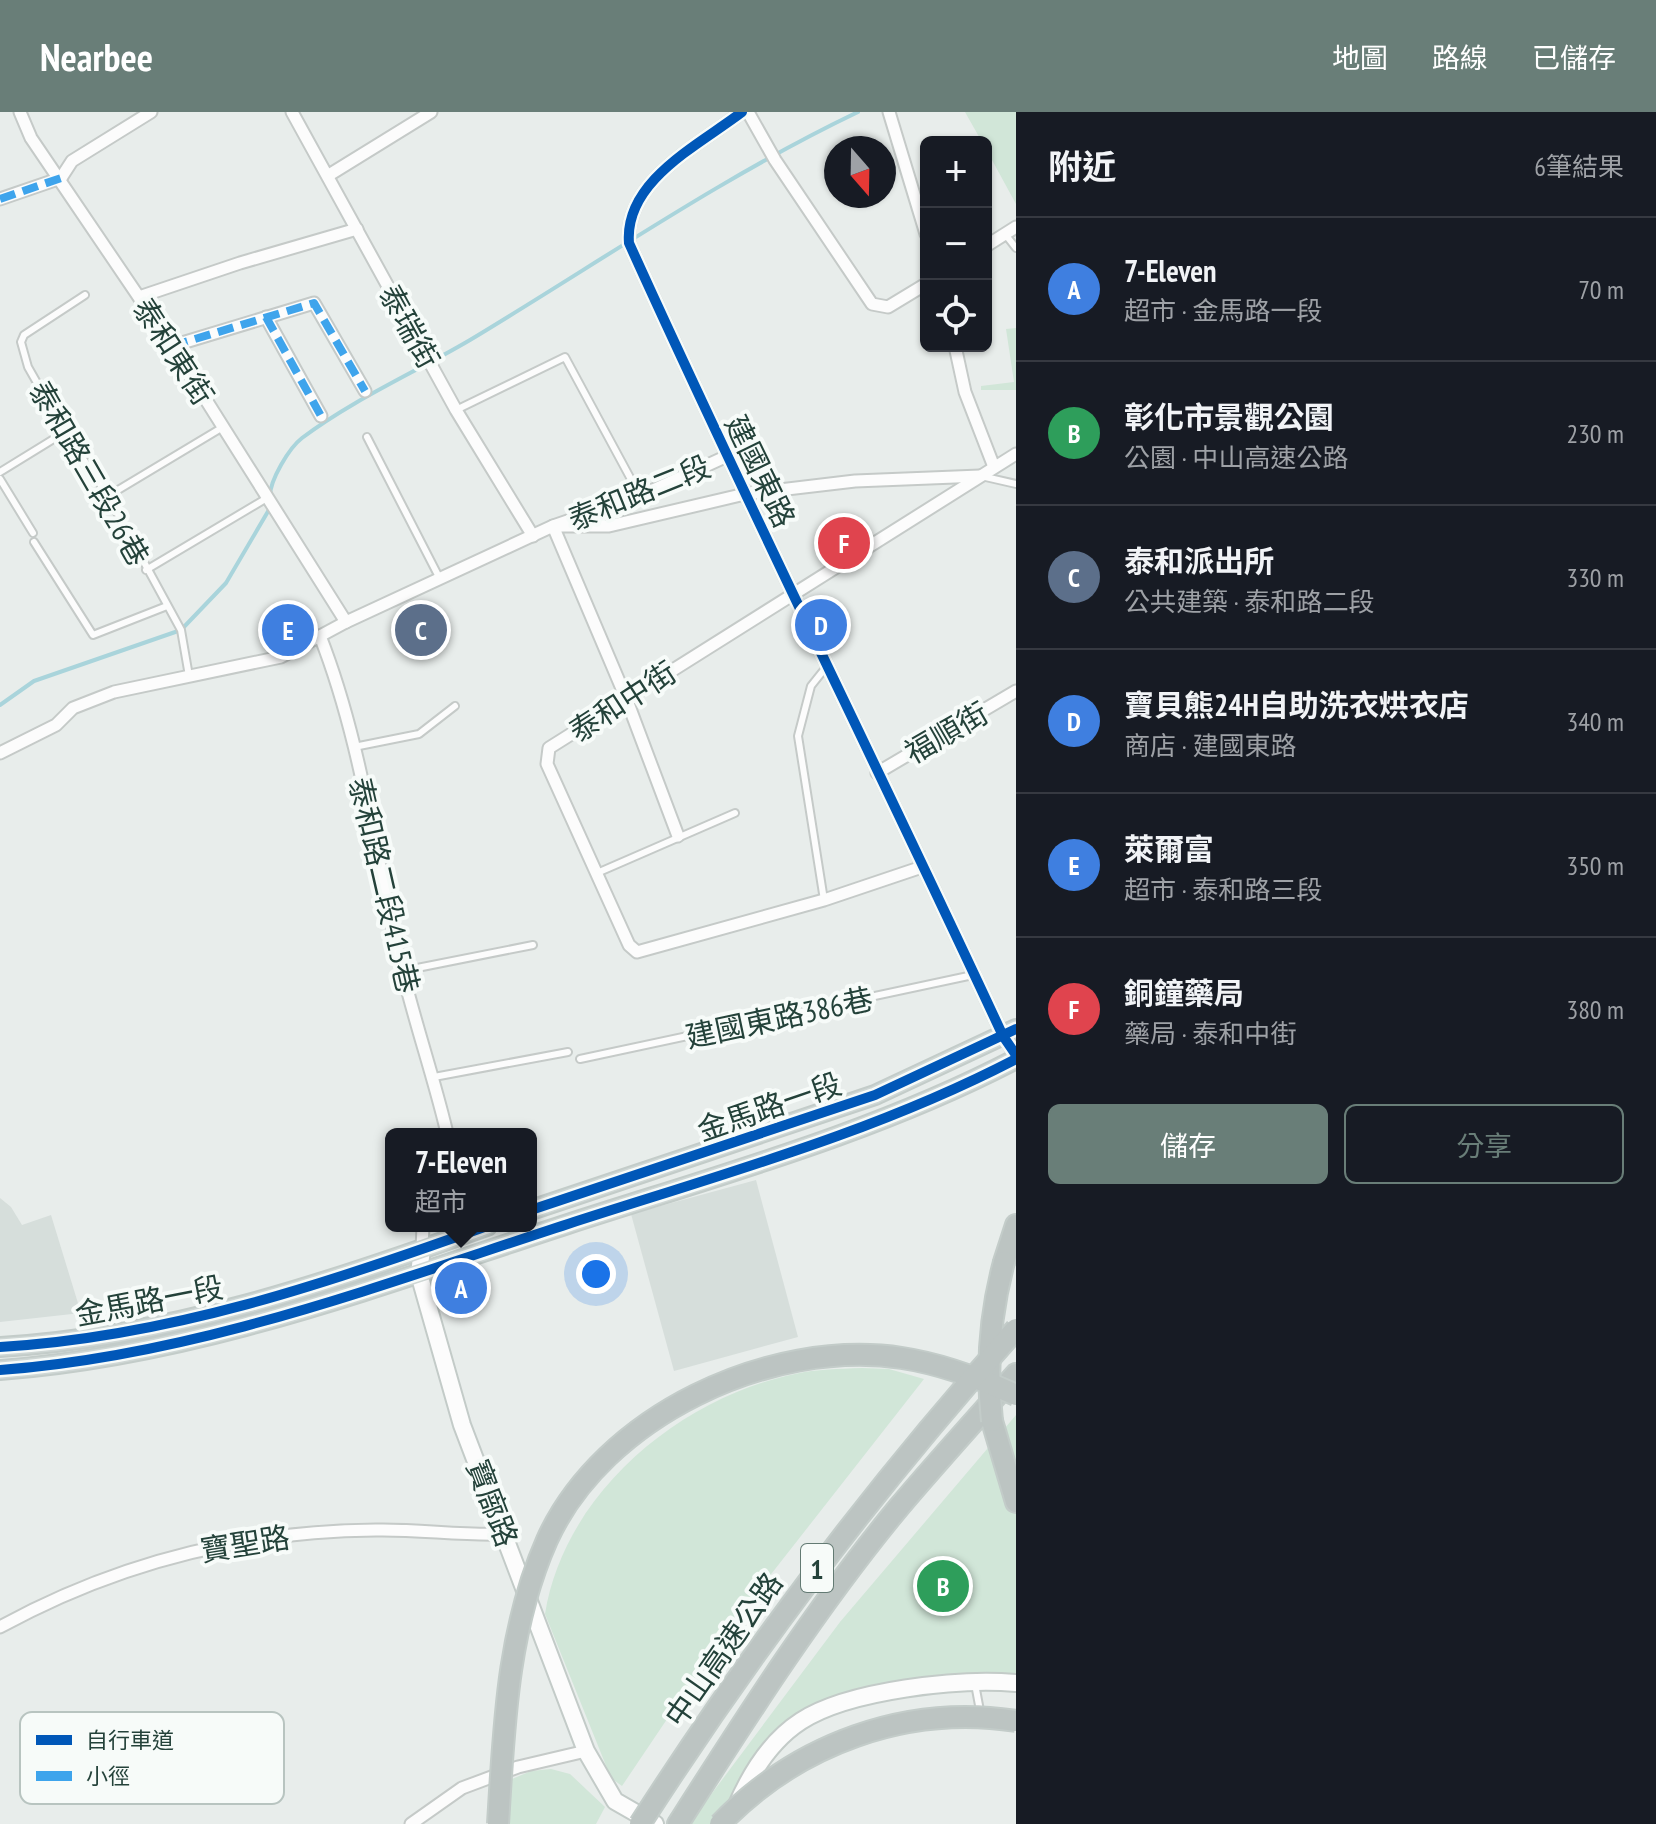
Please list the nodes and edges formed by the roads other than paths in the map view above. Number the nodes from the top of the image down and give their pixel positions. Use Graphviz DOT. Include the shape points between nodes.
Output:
graph roads {
  1 [pos="20,112"];
  2 [pos="151,112"];
  3 [pos="292,112"];
  4 [pos="431,112"];
  5 [pos="742,112"];
  6 [pos="748,112"];
  7 [pos="889,112"];
  8 [pos="329,175"];
  9 [pos="61,178"];
  10 [pos="0,199"];
  11 [pos="920,214"];
  12 [pos="1016,227"];
  13 [pos="357,229"];
  14 [pos="1005,234"];
  15 [pos="992,242"];
  16 [pos="1016,248"];
  17 [pos="920,288"];
  18 [pos="85,295"];
  19 [pos="139,297"];
  20 [pos="266,317"];
  21 [pos="172,346"];
  22 [pos="956,352"];
  23 [pos="365,391"];
  24 [pos="456,410"];
  25 [pos="321,416"];
  26 [pos="223,427"];
  27 [pos="65,432"];
  28 [pos="367,437"];
  29 [pos="1016,454"];
  30 [pos="725,457"];
  31 [pos="994,467"];
  32 [pos="0,472"];
  33 [pos="981,476"];
  34 [pos="0,479"];
  35 [pos="1016,484"];
  36 [pos="745,494"];
  37 [pos="108,496"];
  38 [pos="640,496"];
  39 [pos="271,503"];
  40 [pos="553,526"];
  41 [pos="33,533"];
  42 [pos="533,536"];
  43 [pos="34,542"];
  44 [pos="146,570"];
  45 [pos="440,579"];
  46 [pos="794,592"];
  47 [pos="167,606"];
  48 [pos="346,622"];
  49 [pos="320,636"];
  50 [pos="827,666"];
  51 [pos="189,676"];
  52 [pos="1016,691"];
  53 [pos="626,698"];
  54 [pos="455,706"];
  55 [pos="354,747"];
  56 [pos="0,753"];
  57 [pos="877,773"];
  58 [pos="735,813"];
  59 [pos="678,836"];
  60 [pos="922,867"];
  61 [pos="597,873"];
  62 [pos="824,900"];
  63 [pos="533,945"];
  64 [pos="402,971"];
  65 [pos="977,974"];
  66 [pos="1010,1032"];
  67 [pos="568,1052"];
  68 [pos="1016,1057"];
  69 [pos="580,1059"];
  70 [pos="434,1077"];
  71 [pos="446,1128"];
  72 [pos="537,1208"];
  73 [pos="1016,1225"];
  74 [pos="423,1232"];
  75 [pos="470,1232"];
  76 [pos="422,1249"];
  77 [pos="419,1274"];
  78 [pos="1016,1329"];
  79 [pos="0,1347"];
  80 [pos="0,1370"];
  81 [pos="1016,1374"];
  82 [pos="1016,1395"];
  83 [pos="1016,1502"];
  84 [pos="505,1534"];
  85 [pos="0,1627"];
  86 [pos="974,1681"];
  87 [pos="1016,1683"];
  88 [pos="1016,1721"];
  89 [pos="983,1723"];
  90 [pos="1016,1731"];
  91 [pos="586,1751"];
  92 [pos="725,1820"];
  93 [pos="411,1824"];
  94 [pos="498,1824"];
  95 [pos="640,1824"];
  96 [pos="655,1824"];
  97 [pos="678,1824"];
  1 -- 9 [label="street, 泰和東街" via="31,138"];
  2 -- 9 [label="street" via="72,161"];
  3 -- 8 [label="street, 泰瑞街"];
  4 -- 8 [label="street"];
  5 -- 30 [label="street, 建國東路" via="655,178 627,224 628,239"];
  6 -- 17 [label="street" via="872,304 888,307"];
  7 -- 11 [label="street"];
  8 -- 13 [label="street, 泰瑞街"];
  9 -- 10 [label="street"];
  9 -- 19 [label="street, 泰和東街"];
  12 -- 14 [label="street"];
  13 -- 19 [label="street"];
  13 -- 24 [label="street, 泰瑞街"];
  14 -- 15 [label="street"];
  14 -- 16 [label="lane"];
  18 -- 27 [label="lane, 泰和路三段26巷" via="21,342 28,367"];
  19 -- 21 [label="street, 泰和東街"];
  20 -- 21 [label="street"];
  20 -- 23 [label="street" via="314,303"];
  20 -- 25 [label="street"];
  21 -- 26 [label="street, 泰和東街"];
  22 -- 31 [label="street" via="965,392"];
  24 -- 38 [label="lane" via="565,357"];
  24 -- 42 [label="street, 泰瑞街"];
  26 -- 37 [label="lane"];
  26 -- 39 [label="street, 泰和東街"];
  27 -- 32 [label="lane"];
  27 -- 37 [label="lane, 泰和路三段26巷"];
  28 -- 45 [label="lane"];
  29 -- 31 [label="street, 泰和中街"];
  30 -- 36 [label="street, 建國東路"];
  30 -- 38 [label="street, 泰和路二段"];
  31 -- 33 [label="street, 泰和中街"];
  33 -- 35 [label="lane"];
  33 -- 36 [label="street, 泰和路二段" via="855,481"];
  33 -- 46 [label="street, 泰和中街"];
  34 -- 41 [label="lane"];
  36 -- 40 [label="street, 泰和路二段" via="609,526"];
  36 -- 46 [label="street, 建國東路"];
  37 -- 44 [label="lane, 泰和路三段26巷"];
  38 -- 40 [label="street, 泰和路二段"];
  39 -- 44 [label="lane"];
  39 -- 48 [label="street, 泰和東街"];
  40 -- 42 [label="street, 泰和路二段"];
  40 -- 53 [label="street"];
  42 -- 45 [label="street, 泰和路二段"];
  43 -- 47 [label="lane" via="93,635"];
  44 -- 47 [label="lane, 泰和路三段26巷"];
  45 -- 48 [label="street, 泰和路二段"];
  46 -- 50 [label="street, 建國東路"];
  46 -- 53 [label="street, 泰和中街"];
  47 -- 51 [label="lane, 泰和路三段26巷" via="181,630"];
  48 -- 49 [label="street, 泰和路二段"];
  49 -- 51 [label="street, 泰和路二段" via="281,657"];
  49 -- 55 [label="street, 泰和路二段415巷" via="342,691"];
  50 -- 57 [label="street, 建國東路"];
  50 -- 62 [label="lane" via="811,686 798,736"];
  51 -- 56 [label="street, 泰和路二段" via="114,692 73,708 56,725"];
  52 -- 57 [label="street, 福順街"];
  53 -- 59 [label="street"];
  53 -- 61 [label="street, 泰和中街" via="549,748 547,764"];
  54 -- 55 [label="lane" via="419,734"];
  55 -- 64 [label="street, 泰和路二段415巷"];
  57 -- 60 [label="street, 建國東路"];
  58 -- 59 [label="lane"];
  59 -- 61 [label="lane"];
  60 -- 62 [label="street, 泰和中街"];
  60 -- 65 [label="street, 建國東路"];
  61 -- 62 [label="street, 泰和中街" via="637,952"];
  63 -- 64 [label="lane"];
  64 -- 70 [label="street, 泰和路二段415巷"];
  65 -- 66 [label="street, 建國東路"];
  65 -- 69 [label="lane, 建國東路386巷"];
  66 -- 68 [label="street, 建國東路"];
  66 -- 72 [label="main road, 金馬路一段" via="848,1105"];
  67 -- 70 [label="lane"];
  68 -- 77 [label="main road, 金馬路一段" via="850,1133"];
  70 -- 71 [label="street, 泰和路二段415巷"];
  73 -- 83 [label="highway, bridge" via="997,1288 988,1390 997,1447"];
  74 -- 76 [label="street"];
  75 -- 76 [label="main road, 金馬路一段"];
  76 -- 77 [label="street, 寶廍路"];
  76 -- 79 [label="main road, 金馬路一段" via="173,1323"];
  77 -- 80 [label="main road, 金馬路一段" via="179,1344"];
  77 -- 84 [label="street, 寶廍路" via="462,1425"];
  78 -- 95 [label="highway, 中山高速公路 / 1, bridge" via="846,1528 717,1705"];
  81 -- 97 [label="highway, 中山高速公路 / 1, bridge" via="855,1565"];
  82 -- 94 [label="highway, bridge" via="968,1374 900,1357 822,1356 724,1381 637,1432 575,1494 548,1539 517,1626"];
  84 -- 85 [label="street, 寶聖路" via="374,1530 251,1539 136,1567"];
  84 -- 91 [label="street, 寶廍路"];
  86 -- 87 [label="street"];
  86 -- 89 [label="lane"];
  86 -- 92 [label="street" via="857,1699 802,1721 751,1772"];
  88 -- 92 [label="highway, bridge" via="934,1719 874,1729 774,1775"];
  89 -- 90 [label="street"];
  89 -- 92 [label="street" via="927,1727 855,1742 804,1760"];
  91 -- 93 [label="street" via="518,1767 462,1788"];
  91 -- 96 [label="street, 寶廍路" via="615,1801"];
}
